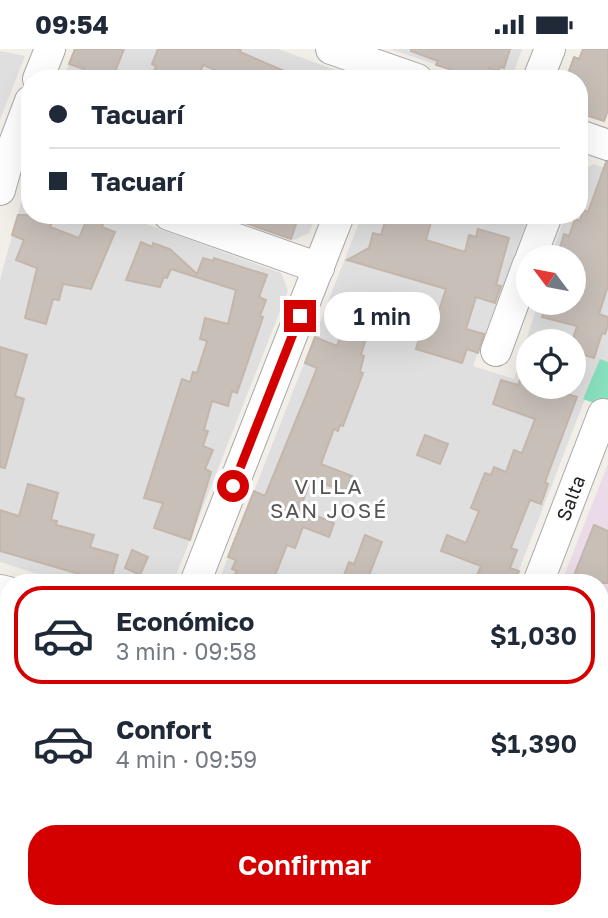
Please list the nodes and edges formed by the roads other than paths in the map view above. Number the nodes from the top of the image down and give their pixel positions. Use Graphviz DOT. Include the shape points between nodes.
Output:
graph roads {
  1 [pos="50,49"];
  2 [pos="331,49"];
  3 [pos="550,49"];
  4 [pos="42,70"];
  5 [pos="385,70"];
  6 [pos="542,70"];
  7 [pos="588,138"];
  8 [pos="608,145"];
  9 [pos="20,157"];
  10 [pos="0,190"];
  11 [pos="195,224"];
  12 [pos="336,224"];
  13 [pos="544,224"];
  14 [pos="536,245"];
  15 [pos="320,268"];
  16 [pos="516,297"];
  17 [pos="496,351"];
  18 [pos="603,414"];
  19 [pos="199,574"];
  20 [pos="541,574"];
  1 -- 4 [label="street"];
  2 -- 5 [label="street"];
  3 -- 6 [label="street"];
  7 -- 8 [label="street"];
  9 -- 10 [label="street"];
  11 -- 15 [label="street"];
  12 -- 15 [label="street"];
  13 -- 14 [label="street"];
  15 -- 19 [label="street"];
  16 -- 17 [label="street"];
  18 -- 20 [label="street, Salta"];
}
